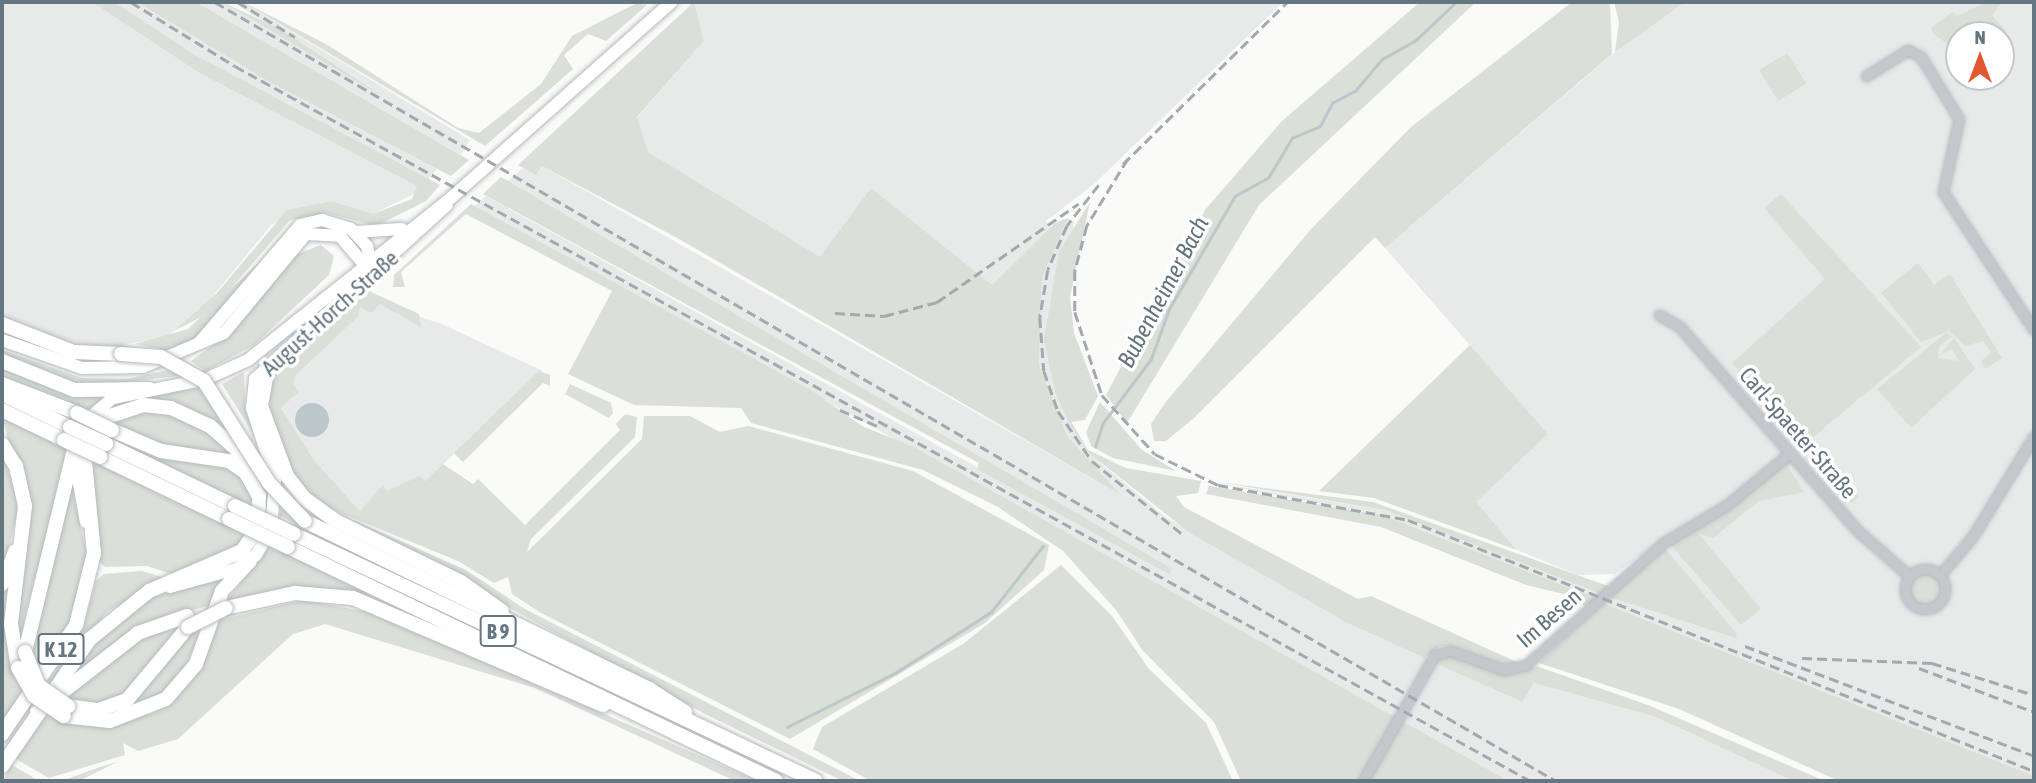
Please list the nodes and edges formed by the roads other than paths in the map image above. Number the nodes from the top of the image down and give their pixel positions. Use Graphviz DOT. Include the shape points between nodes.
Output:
graph roads {
  1 [pos="672,2"];
  2 [pos="1866,76"];
  3 [pos="452,197"];
  4 [pos="409,227"];
  5 [pos="355,232"];
  6 [pos="348,248"];
  7 [pos="366,260"];
  8 [pos="373,274"];
  9 [pos="344,279"];
  10 [pos="1659,315"];
  11 [pos="2,324"];
  12 [pos="2034,330"];
  13 [pos="2,340"];
  14 [pos="194,348"];
  15 [pos="2,361"];
  16 [pos="268,366"];
  17 [pos="2,384"];
  18 [pos="149,388"];
  19 [pos="2,394"];
  20 [pos="2,410"];
  21 [pos="71,435"];
  22 [pos="2034,436"];
  23 [pos="2,444"];
  24 [pos="1790,453"];
  25 [pos="269,483"];
  26 [pos="24,523"];
  27 [pos="291,541"];
  28 [pos="94,553"];
  29 [pos="250,561"];
  30 [pos="1940,575"];
  31 [pos="1909,576"];
  32 [pos="2,584"];
  33 [pos="149,591"];
  34 [pos="188,622"];
  35 [pos="516,624"];
  36 [pos="66,711"];
  37 [pos="37,712"];
  38 [pos="660,725"];
  39 [pos="702,727"];
  40 [pos="2,734"];
  41 [pos="2,766"];
  42 [pos="776,781"];
  43 [pos="816,781"];
  44 [pos="1363,781"];
  1 -- 3 [label="main road, August-Horch-Straße"];
  2 -- 12 [label="street" via="1908,50 1928,67 1959,119 1943,192"];
  3 -- 4 [label="main road, August-Horch-Straße"];
  3 -- 8 [label="main road, August-Horch-Straße"];
  4 -- 5 [label="main road"];
  4 -- 7 [label="main road, August-Horch-Straße"];
  5 -- 7 [label="main road"];
  5 -- 14 [label="main road" via="322,220 291,231"];
  6 -- 7 [label="main road"];
  6 -- 9 [label="main road"];
  6 -- 14 [label="main road" via="328,232 300,238 231,326"];
  7 -- 8 [label="main road"];
  7 -- 9 [label="main road, August-Horch-Straße"];
  8 -- 16 [label="main road, August-Horch-Straße"];
  9 -- 18 [label="main road, August-Horch-Straße" via="231,370"];
  10 -- 24 [label="street, Carl-Spaeter-Straße" via="1679,326"];
  11 -- 25 [label="main road, bridge" via="74,352 161,357 204,381"];
  13 -- 14 [label="main road" via="103,371 154,365"];
  15 -- 18 [label="main road" via="75,390"];
  16 -- 29 [label="main road, August-Horch-Straße" via="253,383 251,402 271,459 276,500 267,540"];
  16 -- 35 [label="main road" via="261,406 287,476 304,498 334,520 461,582"];
  17 -- 33 [label="main road, bridge" via="161,451 229,461 246,473 259,496 258,528 242,551"];
  18 -- 21 [label="main road, August-Horch-Straße" via="100,406"];
  19 -- 21 [label="main road, B 9"];
  20 -- 21 [label="main road, B 9"];
  21 -- 27 [label="main road, B 9, bridge"];
  21 -- 28 [label="main road, K 12" via="75,480"];
  21 -- 36 [label="main road, bridge" via="25,652 38,685"];
  22 -- 30 [label="street" via="1973,536"];
  23 -- 26 [label="main road" via="22,488"];
  24 -- 31 [label="street, Carl-Spaeter-Straße" via="1859,532"];
  24 -- 44 [label="street, Im Besen" via="1720,510 1663,543 1526,665 1504,670 1451,651 1435,654"];
  25 -- 28 [label="main road, bridge" via="210,426 171,408 143,405 98,426 85,467"];
  25 -- 35 [label="main road, bridge" via="305,521"];
  26 -- 32 [label="main road"];
  26 -- 36 [label="main road, bridge" via="12,615 18,668 38,700"];
  27 -- 38 [label="main road, B 9"];
  27 -- 39 [label="main road, B 9"];
  28 -- 40 [label="main road, K 12" via="76,625"];
  29 -- 33 [label="main road, K 12" via="227,573"];
  29 -- 36 [label="main road" via="222,591 196,664 166,699 110,721"];
  30 -- 31 [label="street" via="1923,569"];
  30 -- 31 [label="street" via="1943,600 1926,610 1906,596"];
  33 -- 37 [label="main road, K 12" via="98,629"];
  34 -- 36 [label="main road" via="127,701 98,710"];
  34 -- 37 [label="main road" via="138,633"];
  34 -- 38 [label="main road, bridge" via="232,606 295,593 353,598 541,683"];
  35 -- 39 [label="main road" via="649,689"];
  37 -- 41 [label="main road, K 12"];
  38 -- 42 [label="main road, B 9"];
  39 -- 43 [label="main road, B 9"];
}
